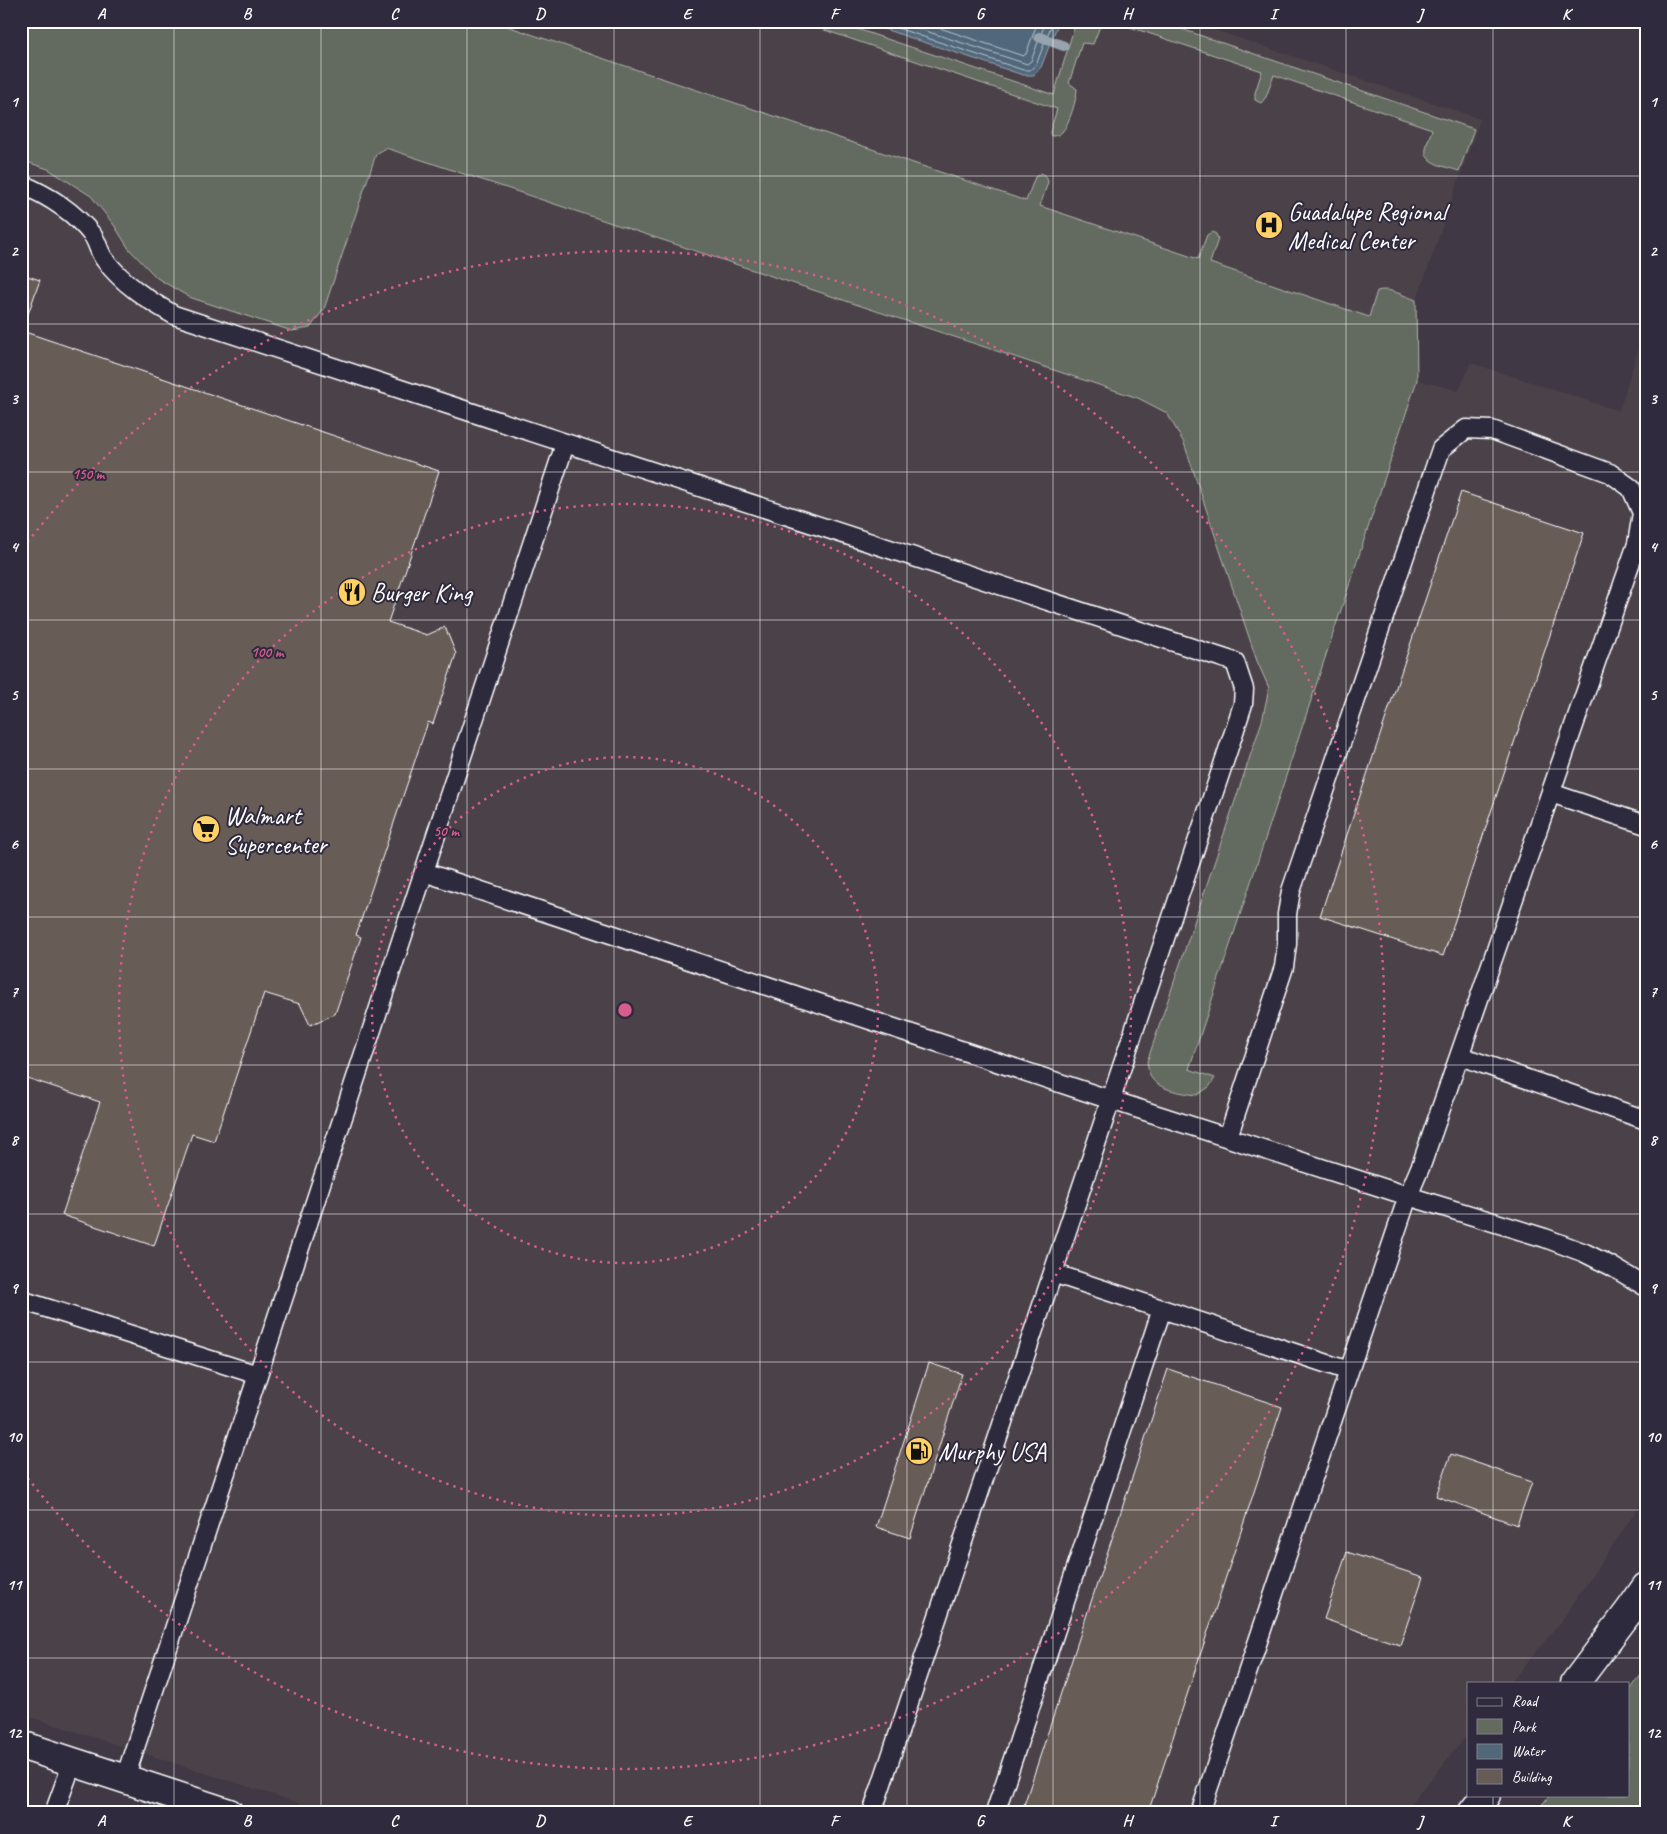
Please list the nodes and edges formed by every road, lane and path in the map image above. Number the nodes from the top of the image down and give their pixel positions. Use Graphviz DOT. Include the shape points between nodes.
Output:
graph roads {
  1 [pos="21,184"];
  2 [pos="565,444"];
  3 [pos="1551,793"];
  4 [pos="1646,825"];
  5 [pos="424,872"];
  6 [pos="1460,1056"];
  7 [pos="1111,1100"];
  8 [pos="1646,1120"];
  9 [pos="1228,1137"];
  10 [pos="1408,1196"];
  11 [pos="1053,1273"];
  12 [pos="1646,1287"];
  13 [pos="21,1300"];
  14 [pos="1162,1309"];
  15 [pos="1349,1371"];
  16 [pos="258,1375"];
  17 [pos="1646,1587"];
  18 [pos="1576,1682"];
  19 [pos="21,1745"];
  20 [pos="73,1761"];
  21 [pos="125,1778"];
  22 [pos="1485,1796"];
  23 [pos="54,1813"];
  24 [pos="229,1813"];
  25 [pos="872,1813"];
  26 [pos="996,1813"];
  27 [pos="1200,1813"];
  28 [pos="1472,1813"];
  1 -- 2 [label="lane" via="45,194 72,213 94,237 104,259 122,280 174,315"];
  2 -- 5 [label="lane"];
  2 -- 7 [label="lane" via="1235,662 1244,689 1243,704"];
  3 -- 4 [label="lane"];
  3 -- 6 [label="lane"];
  3 -- 9 [label="lane" via="1637,544 1642,513 1631,488 1610,473 1492,430 1466,429 1440,449 1424,494 1291,891 1284,967"];
  5 -- 7 [label="lane"];
  5 -- 16 [label="lane"];
  6 -- 8 [label="lane"];
  6 -- 10 [label="lane"];
  7 -- 9 [label="lane"];
  7 -- 11 [label="lane"];
  9 -- 10 [label="lane"];
  10 -- 12 [label="lane" via="1585,1252"];
  10 -- 15 [label="lane"];
  11 -- 14 [label="lane"];
  11 -- 25 [label="lane"];
  13 -- 16 [label="lane"];
  14 -- 15 [label="lane"];
  14 -- 26 [label="lane"];
  15 -- 27 [label="lane"];
  16 -- 21 [label="lane"];
  17 -- 18 [label="main road"];
  19 -- 20 [label="main road"];
  20 -- 21 [label="main road"];
  20 -- 23 [label="lane"];
  21 -- 24 [label="main road"];
  22 -- 28 [label="main road"];
}
